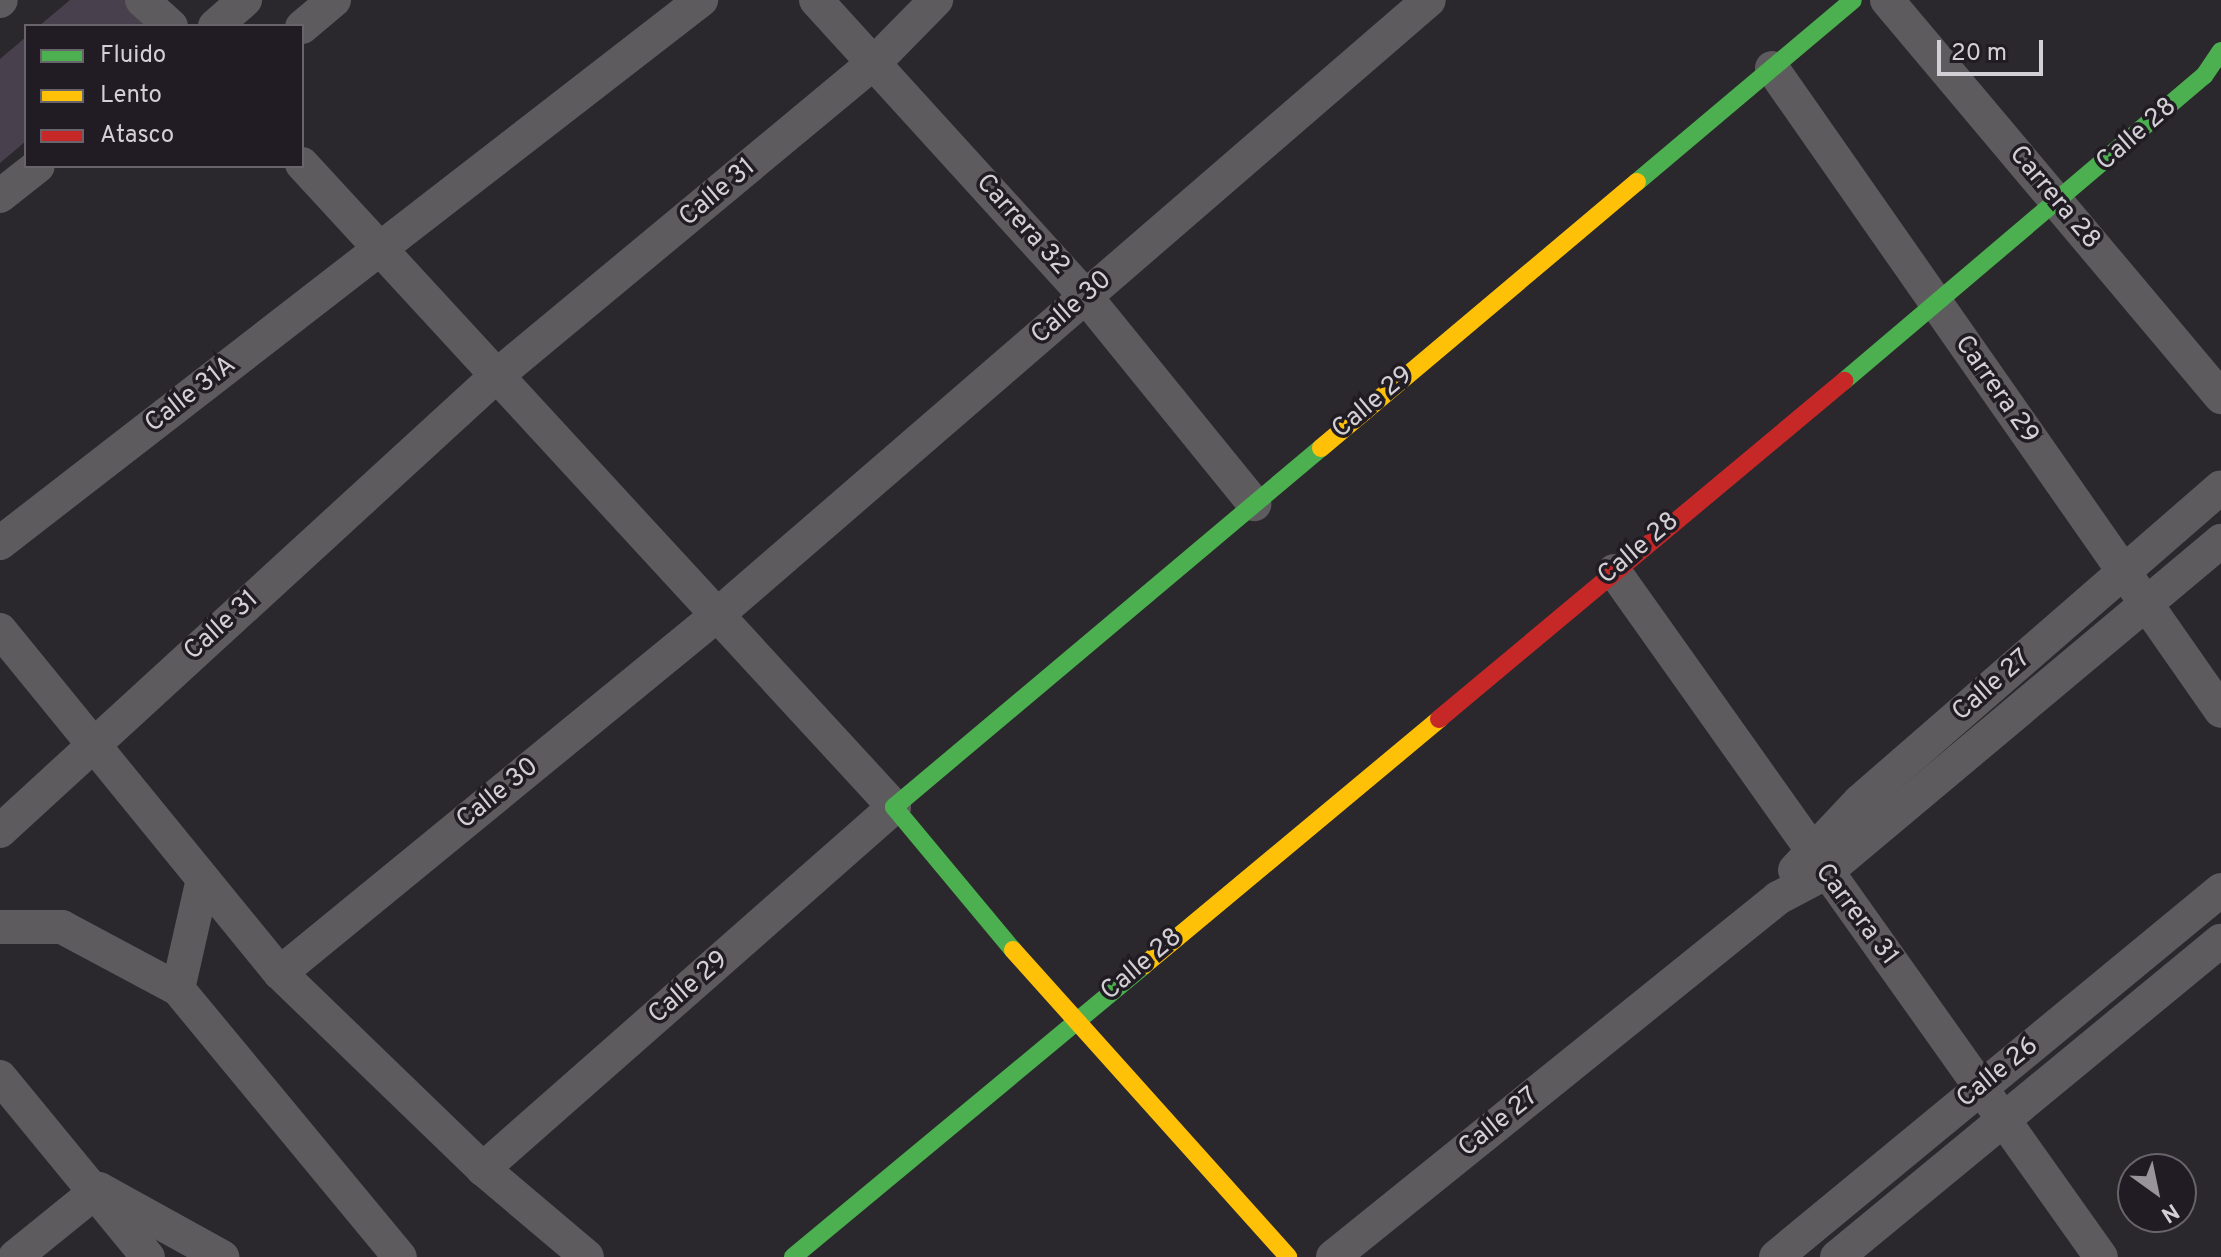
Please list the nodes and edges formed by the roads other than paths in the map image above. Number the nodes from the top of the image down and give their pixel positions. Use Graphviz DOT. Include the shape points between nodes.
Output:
graph roads {
  1 [pos="142,0"];
  2 [pos="245,0"];
  3 [pos="334,0"];
  4 [pos="701,0"];
  5 [pos="816,0"];
  6 [pos="936,0"];
  7 [pos="1429,0"];
  8 [pos="1853,0"];
  9 [pos="1887,0"];
  10 [pos="169,24"];
  11 [pos="217,24"];
  12 [pos="304,25"];
  13 [pos="876,61"];
  14 [pos="2215,65"];
  15 [pos="1772,68"];
  16 [pos="304,166"];
  17 [pos="35,168"];
  18 [pos="0,196"];
  19 [pos="2058,203"];
  20 [pos="382,248"];
  21 [pos="1086,297"];
  22 [pos="1936,303"];
  23 [pos="494,378"];
  24 [pos="2221,397"];
  25 [pos="2221,487"];
  26 [pos="1254,504"];
  27 [pos="2221,541"];
  28 [pos="0,543"];
  29 [pos="1614,571"];
  30 [pos="2123,572"];
  31 [pos="2146,604"];
  32 [pos="716,616"];
  33 [pos="0,630"];
  34 [pos="2221,711"];
  35 [pos="91,745"];
  36 [pos="894,807"];
  37 [pos="0,831"];
  38 [pos="1816,862"];
  39 [pos="203,879"];
  40 [pos="2221,890"];
  41 [pos="0,927"];
  42 [pos="2221,941"];
  43 [pos="280,973"];
  44 [pos="178,989"];
  45 [pos="1074,1023"];
  46 [pos="0,1077"];
  47 [pos="1983,1085"];
  48 [pos="2008,1117"];
  49 [pos="483,1169"];
  50 [pos="99,1189"];
  51 [pos="15,1257"];
  52 [pos="148,1257"];
  53 [pos="222,1257"];
  54 [pos="400,1257"];
  55 [pos="587,1257"];
  56 [pos="793,1257"];
  57 [pos="1288,1257"];
  58 [pos="1333,1257"];
  59 [pos="1776,1257"];
  60 [pos="1837,1257"];
  61 [pos="2101,1257"];
  1 -- 10 [label="street"];
  2 -- 11 [label="street"];
  3 -- 12 [label="street"];
  4 -- 20 [label="street, Calle 31A"];
  5 -- 13 [label="street, Carrera 32"];
  6 -- 13 [label="street, Calle 31"];
  7 -- 21 [label="street, Calle 30"];
  8 -- 15 [label="street, Calle 29"];
  9 -- 19 [label="street, Carrera 28"];
  13 -- 21 [label="street, Carrera 32"];
  13 -- 23 [label="street, Calle 31"];
  14 -- 19 [label="street, Calle 28"];
  15 -- 22 [label="street, Carrera 29"];
  15 -- 26 [label="street, Calle 29"];
  16 -- 20 [label="street"];
  17 -- 18 [label="street"];
  19 -- 22 [label="street, Calle 28"];
  19 -- 24 [label="street, Carrera 28"];
  20 -- 23 [label="street"];
  20 -- 28 [label="street, Calle 31A"];
  21 -- 26 [label="street, Carrera 32"];
  21 -- 32 [label="street, Calle 30"];
  22 -- 29 [label="street, Calle 28"];
  22 -- 30 [label="street, Carrera 29"];
  23 -- 32 [label="street"];
  23 -- 35 [label="street, Calle 31"];
  25 -- 30 [label="street, Calle 27"];
  26 -- 36 [label="street, Calle 29"];
  27 -- 31 [label="street, Calle 27"];
  29 -- 38 [label="street, Carrera 31"];
  29 -- 45 [label="street, Calle 28"];
  30 -- 31 [label="street, Carrera 29"];
  30 -- 38 [label="street, Calle 27"];
  31 -- 34 [label="street, Carrera 29"];
  31 -- 38 [label="street, Calle 27"];
  32 -- 36 [label="street"];
  32 -- 43 [label="street, Calle 30"];
  33 -- 35 [label="street"];
  35 -- 37 [label="street, Calle 31"];
  35 -- 39 [label="street"];
  36 -- 45 [label="street"];
  36 -- 49 [label="street, Calle 29"];
  38 -- 47 [label="street, Carrera 31"];
  38 -- 58 [label="street, Calle 27"];
  39 -- 43 [label="street"];
  39 -- 44 [label="street"];
  40 -- 47 [label="street, Calle 26"];
  41 -- 44 [label="street" via="62,927"];
  42 -- 48 [label="street, Calle 26"];
  43 -- 49 [label="street"];
  44 -- 54 [label="street"];
  45 -- 56 [label="street, Calle 28"];
  45 -- 57 [label="street"];
  46 -- 50 [label="street"];
  47 -- 48 [label="street, Carrera 31"];
  47 -- 59 [label="street, Calle 26"];
  48 -- 60 [label="street, Calle 26"];
  48 -- 61 [label="street, Carrera 31"];
  49 -- 55 [label="street"];
  50 -- 51 [label="street"];
  50 -- 52 [label="street"];
  50 -- 53 [label="street"];
}
